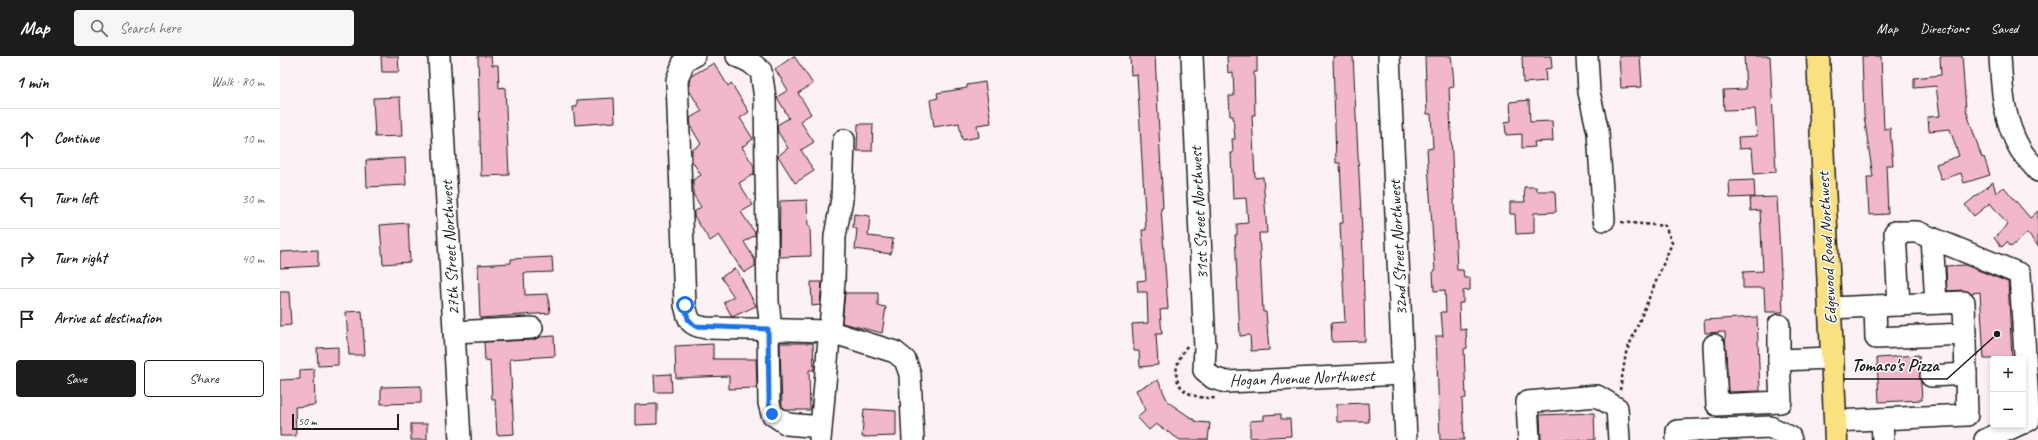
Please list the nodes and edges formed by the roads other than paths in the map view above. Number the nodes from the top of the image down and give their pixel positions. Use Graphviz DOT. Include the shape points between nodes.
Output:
graph roads {
  1 [pos="439,56"];
  2 [pos="694,56"];
  3 [pos="737,56"];
  4 [pos="1192,56"];
  5 [pos="1389,56"];
  6 [pos="1587,56"];
  7 [pos="1818,56"];
  8 [pos="2000,56"];
  9 [pos="844,140"];
  10 [pos="2038,171"];
  11 [pos="1604,220"];
  12 [pos="1932,238"];
  13 [pos="1936,303"];
  14 [pos="1899,305"];
  15 [pos="1875,306"];
  16 [pos="1830,308"];
  17 [pos="1779,325"];
  18 [pos="532,328"];
  19 [pos="770,329"];
  20 [pos="828,331"];
  21 [pos="454,332"];
  22 [pos="1965,334"];
  23 [pos="1714,345"];
  24 [pos="1832,358"];
  25 [pos="1779,360"];
  26 [pos="1204,370"];
  27 [pos="1404,374"];
  28 [pos="1966,374"];
  29 [pos="1931,376"];
  30 [pos="1967,415"];
  31 [pos="1882,419"];
  32 [pos="2026,422"];
  33 [pos="2011,428"];
  34 [pos="1836,430"];
  35 [pos="820,434"];
  36 [pos="460,440"];
  37 [pos="913,440"];
  38 [pos="1406,440"];
  39 [pos="1529,440"];
  40 [pos="1619,440"];
  41 [pos="1677,440"];
  42 [pos="1792,440"];
  43 [pos="1883,440"];
  44 [pos="1979,440"];
  45 [pos="1985,440"];
  1 -- 21 [label="street, 27th Street Northwest"];
  2 -- 19 [label="street" via="684,61 677,80 685,305 688,319 695,326 706,328"];
  3 -- 19 [label="street" via="761,71 764,92"];
  4 -- 26 [label="street, 31st Street Northwest" via="1205,340"];
  5 -- 27 [label="street, 32nd Street Northwest"];
  6 -- 11 [label="street" via="1589,92 1598,132"];
  7 -- 16 [label="main road, Edgewood Road Northwest"];
  8 -- 10 [label="street" via="2002,96 2008,123 2020,150"];
  9 -- 20 [label="street" via="842,199 835,236 834,282"];
  12 -- 13 [label="street"];
  12 -- 14 [label="street" via="1917,232 1895,232"];
  12 -- 32 [label="street" via="2020,274 2029,420"];
  13 -- 14 [label="street"];
  13 -- 22 [label="street" via="1964,302"];
  14 -- 15 [label="street"];
  15 -- 16 [label="street"];
  15 -- 22 [label="street" via="1876,338"];
  16 -- 24 [label="main road, Edgewood Road Northwest"];
  17 -- 25 [label="street"];
  18 -- 21 [label="street"];
  19 -- 20 [label="street"];
  19 -- 35 [label="street" via="769,403 772,414 787,424"];
  20 -- 35 [label="street"];
  20 -- 37 [label="street" via="895,352 905,360 910,374"];
  21 -- 36 [label="street, 27th Street Northwest"];
  22 -- 28 [label="street"];
  23 -- 25 [label="street" via="1717,405 1781,402"];
  24 -- 25 [label="street"];
  24 -- 34 [label="main road, Edgewood Road Northwest"];
  26 -- 27 [label="street, Hogan Avenue Northwest" via="1213,378 1226,382"];
  27 -- 38 [label="street, 32nd Street Northwest"];
  28 -- 29 [label="street"];
  28 -- 30 [label="street"];
  30 -- 31 [label="street"];
  30 -- 44 [label="street"];
  31 -- 34 [label="street"];
  31 -- 43 [label="street"];
  33 -- 45 [label="street"];
  39 -- 40 [label="street" via="1527,402 1597,396 1617,408"];
  41 -- 42 [label="street" via="1676,431 1770,427"];
}
